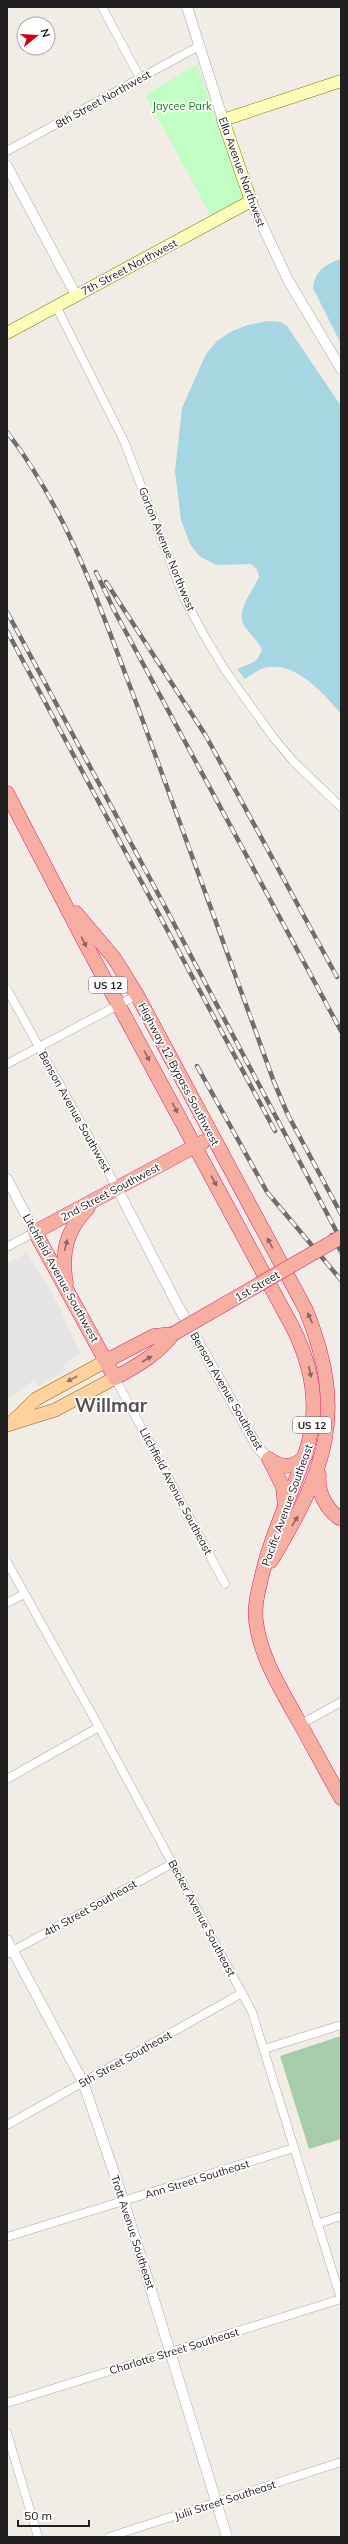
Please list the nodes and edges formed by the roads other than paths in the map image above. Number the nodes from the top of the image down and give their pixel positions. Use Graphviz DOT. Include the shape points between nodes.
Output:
graph roads {
  1 [pos="102,7"];
  2 [pos="187,7"];
  3 [pos="199,46"];
  4 [pos="140,78"];
  5 [pos="341,81"];
  6 [pos="223,120"];
  7 [pos="7,151"];
  8 [pos="7,166"];
  9 [pos="251,201"];
  10 [pos="76,295"];
  11 [pos="56,306"];
  12 [pos="7,333"];
  13 [pos="341,369"];
  14 [pos="7,793"];
  15 [pos="341,807"];
  16 [pos="61,895"];
  17 [pos="7,989"];
  18 [pos="137,995"];
  19 [pos="119,1004"];
  20 [pos="39,1047"];
  21 [pos="7,1064"];
  22 [pos="213,1137"];
  23 [pos="195,1147"];
  24 [pos="7,1179"];
  25 [pos="117,1188"];
  26 [pos="104,1195"];
  27 [pos="36,1232"];
  28 [pos="341,1238"];
  29 [pos="7,1247"];
  30 [pos="282,1265"];
  31 [pos="264,1274"];
  32 [pos="70,1297"];
  33 [pos="187,1322"];
  34 [pos="173,1334"];
  35 [pos="106,1361"];
  36 [pos="115,1378"];
  37 [pos="9,1424"];
  38 [pos="307,1454"];
  39 [pos="269,1459"];
  40 [pos="320,1470"];
  41 [pos="284,1510"];
  42 [pos="340,1519"];
  43 [pos="7,1562"];
  44 [pos="261,1579"];
  45 [pos="225,1584"];
  46 [pos="24,1594"];
  47 [pos="7,1603"];
  48 [pos="341,1702"];
  49 [pos="300,1724"];
  50 [pos="99,1727"];
  51 [pos="7,1779"];
  52 [pos="341,1798"];
  53 [pos="172,1863"];
  54 [pos="7,1940"];
  55 [pos="10,1952"];
  56 [pos="242,1993"];
  57 [pos="341,2025"];
  58 [pos="264,2049"];
  59 [pos="83,2082"];
  60 [pos="7,2125"];
  61 [pos="294,2148"];
  62 [pos="124,2202"];
  63 [pos="341,2216"];
  64 [pos="318,2224"];
  65 [pos="7,2237"];
  66 [pos="341,2299"];
  67 [pos="171,2352"];
  68 [pos="7,2403"];
  69 [pos="7,2433"];
  70 [pos="341,2462"];
  71 [pos="216,2503"];
  72 [pos="38,2537"];
  73 [pos="109,2537"];
  74 [pos="227,2537"];
  1 -- 4 [label="street"];
  2 -- 3 [label="street, Ella Avenue Northwest"];
  3 -- 4 [label="street, 8th Street Northwest"];
  3 -- 6 [label="street, Ella Avenue Northwest"];
  4 -- 7 [label="street, 8th Street Northwest"];
  5 -- 6 [label="main road"];
  6 -- 9 [label="main road, Ella Avenue Northwest"];
  8 -- 10 [label="street"];
  9 -- 10 [label="main road, 7th Street Northwest"];
  9 -- 13 [label="street, Ella Avenue Northwest" via="288,280"];
  10 -- 11 [label="main road, 7th Street Northwest"];
  11 -- 12 [label="main road, 7th Street Northwest"];
  11 -- 15 [label="street, Gorton Avenue Northwest" via="124,441 184,598 204,635 225,670 273,737 293,761"];
  14 -- 16 [label="highway, Highway 12 Bypass Southwest / US 12"];
  16 -- 18 [label="highway, Highway 12 Bypass Southwest / US 12" via="114,958"];
  16 -- 19 [label="highway, Highway 12 Bypass Southwest / US 12, one-way"];
  17 -- 20 [label="street, Benson Avenue Southwest"];
  18 -- 19 [label="street"];
  18 -- 22 [label="highway, Highway 12 Bypass Southwest / US 12"];
  19 -- 20 [label="street"];
  19 -- 23 [label="highway, Highway 12 Bypass Southwest / US 12, one-way"];
  20 -- 21 [label="street"];
  20 -- 25 [label="street, Benson Avenue Southwest"];
  22 -- 23 [label="highway, 2nd Street Southwest"];
  30 -- 22 [label="highway, Highway 12 Bypass Southwest / US 12, one-way"];
  23 -- 25 [label="highway, 2nd Street Southwest"];
  23 -- 31 [label="highway, Highway 12 Bypass Southwest / US 12, one-way"];
  24 -- 27 [label="street, Litchfield Avenue Southwest"];
  25 -- 26 [label="highway, 2nd Street Southwest"];
  25 -- 33 [label="street, Benson Avenue Southwest"];
  26 -- 27 [label="highway, 2nd Street Southwest"];
  32 -- 26 [label="highway, one-way" via="63,1264 67,1240 77,1219"];
  27 -- 29 [label="street, 2nd Street Southwest"];
  27 -- 32 [label="highway, Litchfield Avenue Southwest"];
  28 -- 34 [label="highway, 1st Street, bridge"];
  40 -- 30 [label="highway, Pacific Avenue Southeast / US 12, one-way" via="330,1425 332,1401 329,1371 314,1328"];
  31 -- 38 [label="highway, Pacific Avenue Southeast / US 12, one-way" via="301,1344 310,1372 314,1413"];
  32 -- 35 [label="highway, Litchfield Avenue Southwest"];
  33 -- 39 [label="street, Benson Avenue Southeast" via="258,1448"];
  34 -- 35 [label="highway, 1st Street" via="154,1336"];
  36 -- 34 [label="highway, 1st Street, one-way" via="152,1357"];
  35 -- 36 [label="highway, Litchfield Avenue Southwest"];
  35 -- 37 [label="main road, one-way" via="36,1399"];
  36 -- 37 [label="main road" via="55,1410"];
  36 -- 45 [label="street, Litchfield Avenue Southeast"];
  38 -- 39 [label="highway" via="296,1465 291,1466 279,1465"];
  38 -- 41 [label="highway, Pacific Avenue Southeast / US 12"];
  39 -- 41 [label="highway" via="283,1488"];
  40 -- 42 [label="highway" via="318,1481 321,1493 330,1510"];
  44 -- 40 [label="highway, Pacific Avenue Southeast / US 12, one-way" via="298,1517"];
  41 -- 44 [label="highway, Pacific Avenue Southeast / US 12"];
  43 -- 46 [label="street, Becker Avenue Southeast"];
  44 -- 49 [label="highway, Pacific Avenue Southeast / US 12" via="256,1622 262,1648"];
  46 -- 47 [label="street"];
  46 -- 50 [label="street, Becker Avenue Southeast"];
  48 -- 49 [label="street"];
  49 -- 52 [label="highway, US 12"];
  50 -- 51 [label="street"];
  50 -- 53 [label="street, Becker Avenue Southeast"];
  53 -- 55 [label="street, 4th Street Southeast"];
  53 -- 56 [label="street, Becker Avenue Southeast"];
  54 -- 55 [label="street, Trott Avenue Southeast"];
  55 -- 59 [label="street, Trott Avenue Southeast"];
  56 -- 58 [label="street, Becker Avenue Southeast" via="255,2020"];
  56 -- 59 [label="street, 5th Street Southeast"];
  57 -- 58 [label="street"];
  58 -- 61 [label="street, Becker Avenue Southeast"];
  59 -- 60 [label="street, 5th Street Southeast"];
  59 -- 62 [label="street, Trott Avenue Southeast"];
  61 -- 62 [label="street, Ann Street Southeast"];
  61 -- 64 [label="street, Becker Avenue Southeast"];
  62 -- 65 [label="street, Ann Street Southeast"];
  62 -- 67 [label="street, Trott Avenue Southeast"];
  63 -- 64 [label="street"];
  64 -- 66 [label="street, Becker Avenue Southeast"];
  66 -- 67 [label="street, Charlotte Street Southeast"];
  67 -- 68 [label="street, Charlotte Street Southeast"];
  67 -- 71 [label="street, Trott Avenue Southeast"];
  69 -- 72 [label="street"];
  70 -- 71 [label="street, Julii Street Southeast"];
  71 -- 73 [label="street, Julii Street Southeast"];
  71 -- 74 [label="street, Trott Avenue Southeast"];
}
